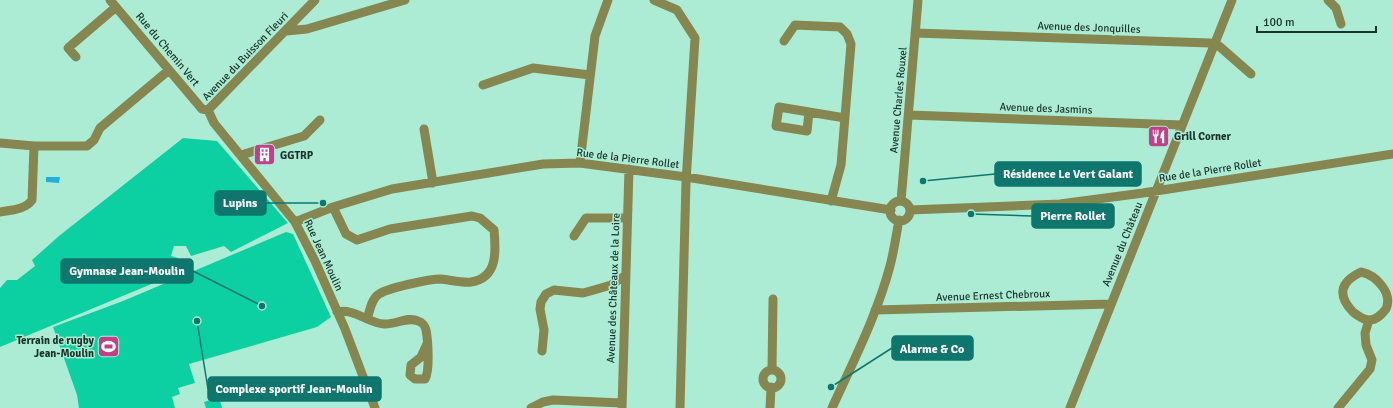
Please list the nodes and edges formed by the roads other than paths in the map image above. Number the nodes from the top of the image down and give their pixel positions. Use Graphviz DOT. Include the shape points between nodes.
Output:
graph roads {
  1 [pos="315,0"];
  2 [pos="405,0"];
  3 [pos="608,0"];
  4 [pos="654,0"];
  5 [pos="918,0"];
  6 [pos="1232,0"];
  7 [pos="1328,0"];
  8 [pos="113,3"];
  9 [pos="1341,24"];
  10 [pos="286,31"];
  11 [pos="915,32"];
  12 [pos="784,41"];
  13 [pos="1215,44"];
  14 [pos="76,57"];
  15 [pos="169,70"];
  16 [pos="1251,74"];
  17 [pos="590,75"];
  18 [pos="483,85"];
  19 [pos="208,110"];
  20 [pos="809,112"];
  21 [pos="909,115"];
  22 [pos="845,118"];
  23 [pos="320,120"];
  24 [pos="1182,125"];
  25 [pos="424,129"];
  26 [pos="0,143"];
  27 [pos="34,146"];
  28 [pos="1393,154"];
  29 [pos="241,155"];
  30 [pos="580,163"];
  31 [pos="629,169"];
  32 [pos="686,177"];
  33 [pos="433,183"];
  34 [pos="1156,191"];
  35 [pos="831,201"];
  36 [pos="901,201"];
  37 [pos="333,207"];
  38 [pos="891,210"];
  39 [pos="910,210"];
  40 [pos="0,212"];
  41 [pos="627,218"];
  42 [pos="899,220"];
  43 [pos="295,222"];
  44 [pos="574,236"];
  45 [pos="626,275"];
  46 [pos="773,299"];
  47 [pos="1112,304"];
  48 [pos="876,310"];
  49 [pos="337,312"];
  50 [pos="367,319"];
  51 [pos="1369,320"];
  52 [pos="427,344"];
  53 [pos="542,351"];
  54 [pos="772,370"];
  55 [pos="771,387"];
  56 [pos="622,406"];
  57 [pos="375,408"];
  58 [pos="531,408"];
  59 [pos="680,408"];
  60 [pos="770,408"];
  61 [pos="832,408"];
  62 [pos="1070,408"];
  63 [pos="1338,408"];
  1 -- 10 [label="street, Avenue du Buisson Fleuri"];
  2 -- 10 [label="street" via="307,30"];
  3 -- 17 [label="street" via="596,31"];
  4 -- 32 [label="street" via="677,10 695,38"];
  5 -- 11 [label="street, Avenue Charles Rouxel"];
  6 -- 13 [label="street, Avenue du Château"];
  7 -- 9 [label="street" via="1336,8"];
  8 -- 14 [label="street" via="68,48"];
  8 -- 15 [label="street, Rue du Chemin Vert"];
  10 -- 19 [label="street, Avenue du Buisson Fleuri"];
  11 -- 13 [label="street, Avenue des Jonquilles"];
  11 -- 21 [label="street, Avenue Charles Rouxel"];
  12 -- 22 [label="street" via="794,25 840,27 848,34 851,44"];
  13 -- 16 [label="street"];
  13 -- 24 [label="street, Avenue du Château"];
  15 -- 19 [label="street, Rue du Chemin Vert" via="202,109"];
  15 -- 27 [label="street" via="100,128 94,140 87,146"];
  17 -- 18 [label="street" via="533,68"];
  17 -- 30 [label="street"];
  19 -- 29 [label="street, Rue Jean Moulin" via="214,123"];
  20 -- 22 [label="street"];
  21 -- 24 [label="street, Avenue des Jasmins"];
  21 -- 36 [label="street, Avenue Charles Rouxel"];
  22 -- 35 [label="street" via="841,165"];
  23 -- 29 [label="street" via="304,136"];
  24 -- 34 [label="street, Avenue du Château"];
  25 -- 33 [label="street"];
  26 -- 27 [label="street"];
  27 -- 40 [label="street" via="32,200 21,208"];
  28 -- 34 [label="street, Rue de la Pierre Rollet"];
  29 -- 43 [label="street, Rue Jean Moulin"];
  30 -- 31 [label="street, Rue de la Pierre Rollet"];
  30 -- 33 [label="street, Rue de la Pierre Rollet" via="543,164"];
  31 -- 32 [label="street, Rue de la Pierre Rollet"];
  31 -- 41 [label="street, Avenue des Châteaux de la Loire"];
  32 -- 35 [label="street, Rue de la Pierre Rollet"];
  32 -- 59 [label="street"];
  33 -- 37 [label="street, Rue de la Pierre Rollet" via="392,189"];
  34 -- 39 [label="street, Rue de la Pierre Rollet" via="1038,206"];
  34 -- 47 [label="street, Avenue du Château"];
  35 -- 38 [label="street, Rue de la Pierre Rollet"];
  36 -- 38 [label="street" via="895,203"];
  36 -- 39 [label="street" via="908,205"];
  37 -- 43 [label="street, Rue de la Pierre Rollet"];
  37 -- 50 [label="street" via="346,234 357,240 390,229 472,216 480,218 494,230 494,265 480,280 470,282 438,279 415,282 379,294 373,301"];
  38 -- 42 [label="street" via="892,216"];
  39 -- 42 [label="street" via="907,218"];
  41 -- 44 [label="street" via="586,218"];
  41 -- 45 [label="street, Avenue des Châteaux de la Loire"];
  42 -- 48 [label="street" via="890,265"];
  43 -- 49 [label="street, Rue Jean Moulin"];
  45 -- 53 [label="street" via="610,285 582,293 554,290 546,294 540,302 544,330"];
  45 -- 56 [label="street, Avenue des Châteaux de la Loire"];
  46 -- 54 [label="street"];
  47 -- 48 [label="street, Avenue Ernest Chebroux"];
  47 -- 62 [label="street, Avenue du Château"];
  48 -- 61 [label="street"];
  49 -- 50 [label="street" via="346,312"];
  49 -- 57 [label="street, Rue Jean Moulin"];
  50 -- 52 [label="street" via="385,324 418,321 426,328"];
  51 -- 51 [label="street" via="1380,316 1390,299 1387,290 1368,273 1361,272 1353,276 1342,290 1342,298 1358,316"];
  51 -- 63 [label="street" via="1365,333 1366,345 1372,360 1370,369"];
  54 -- 55 [label="street" via="766,372 763,377 766,385"];
  54 -- 55 [label="street" via="780,373 781,379 777,386"];
  55 -- 60 [label="street"];
  56 -- 58 [label="street" via="553,400"];
}
